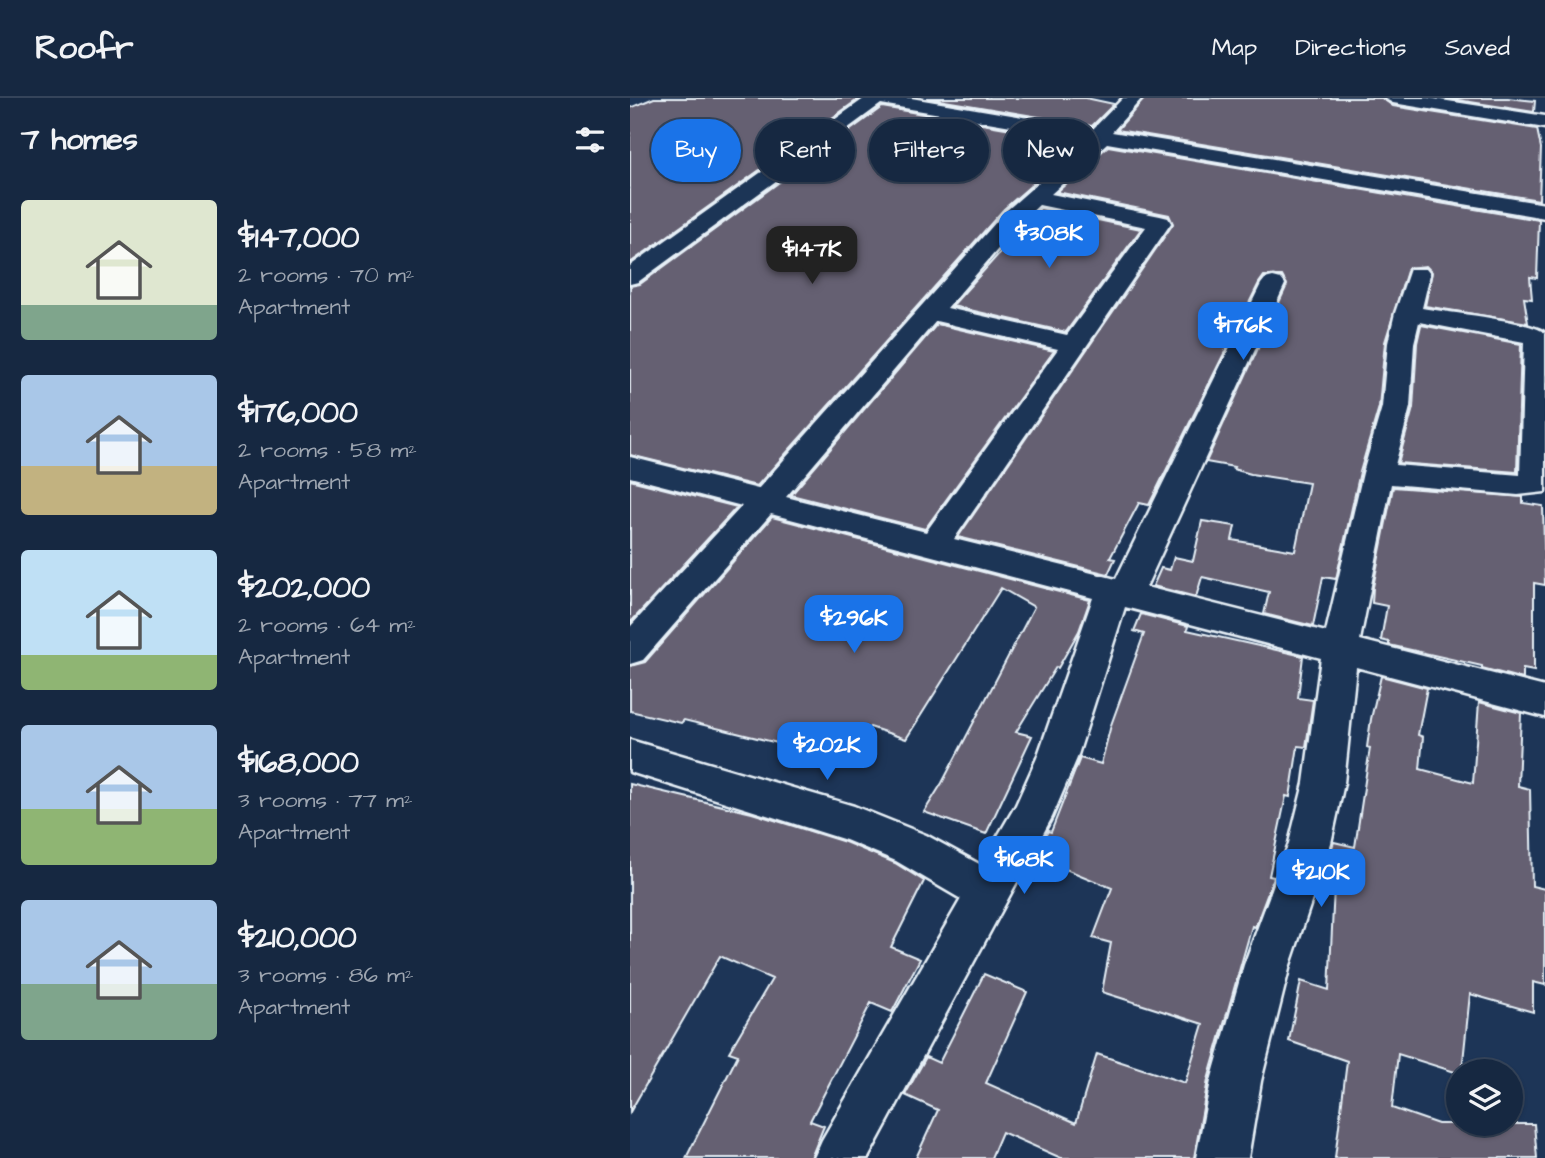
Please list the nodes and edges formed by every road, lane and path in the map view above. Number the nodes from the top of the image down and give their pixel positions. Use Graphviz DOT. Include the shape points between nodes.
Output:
graph roads {
  1 [pos="878,98"];
  2 [pos="1133,98"];
  3 [pos="1393,98"];
  4 [pos="1545,122"];
  5 [pos="1100,137"];
  6 [pos="1032,197"];
  7 [pos="1545,211"];
  8 [pos="1418,274"];
  9 [pos="630,277"];
  10 [pos="1273,284"];
  11 [pos="930,312"];
  12 [pos="1407,313"];
  13 [pos="1075,345"];
  14 [pos="630,467"];
  15 [pos="1378,473"];
  16 [pos="1540,484"];
  17 [pos="765,501"];
  18 [pos="933,545"];
  19 [pos="1119,592"];
  20 [pos="1340,649"];
  21 [pos="630,650"];
  22 [pos="1545,702"];
  23 [pos="630,756"];
  24 [pos="989,892"];
  25 [pos="840,1158"];
  26 [pos="1222,1158"];
  1 -- 5 [label="street"];
  1 -- 9 [label="street"];
  2 -- 5 [label="street"];
  3 -- 4 [label="street"];
  5 -- 6 [label="street"];
  5 -- 7 [label="street"];
  6 -- 11 [label="street"];
  6 -- 13 [label="street" via="1160,223"];
  8 -- 12 [label="street"];
  10 -- 19 [label="street"];
  11 -- 13 [label="street"];
  11 -- 17 [label="street"];
  12 -- 15 [label="street" via="1396,407"];
  12 -- 16 [label="street" via="1520,332 1537,340"];
  13 -- 18 [label="street"];
  14 -- 17 [label="street"];
  15 -- 16 [label="street"];
  15 -- 20 [label="street"];
  17 -- 18 [label="street"];
  17 -- 21 [label="street"];
  18 -- 19 [label="street"];
  19 -- 20 [label="street"];
  19 -- 24 [label="street" via="1057,758 1031,817"];
  20 -- 22 [label="street"];
  20 -- 26 [label="street" via="1310,843 1267,965 1236,1081"];
  23 -- 24 [label="street" via="854,824 911,848"];
  24 -- 25 [label="street"];
}
